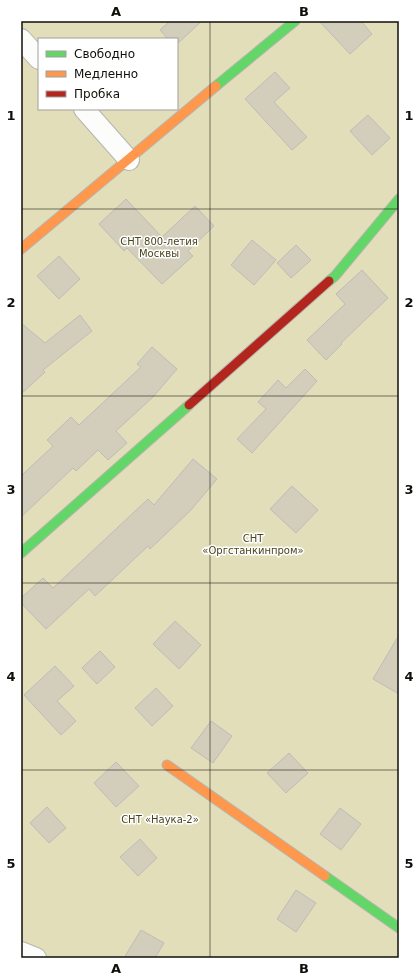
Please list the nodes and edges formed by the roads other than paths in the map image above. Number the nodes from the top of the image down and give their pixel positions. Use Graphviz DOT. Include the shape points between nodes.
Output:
graph roads {
  1 [pos="295,21"];
  2 [pos="21,39"];
  3 [pos="38,58"];
  4 [pos="85,110"];
  5 [pos="129,160"];
  6 [pos="399,199"];
  7 [pos="21,249"];
  8 [pos="21,552"];
  9 [pos="167,765"];
  10 [pos="399,928"];
  11 [pos="21,952"];
  12 [pos="36,958"];
  1 -- 5 [label="street"];
  2 -- 3 [label="street"];
  4 -- 5 [label="street"];
  5 -- 7 [label="street"];
  6 -- 8 [label="street" via="335,276"];
  9 -- 10 [label="street"];
  11 -- 12 [label="street"];
}
